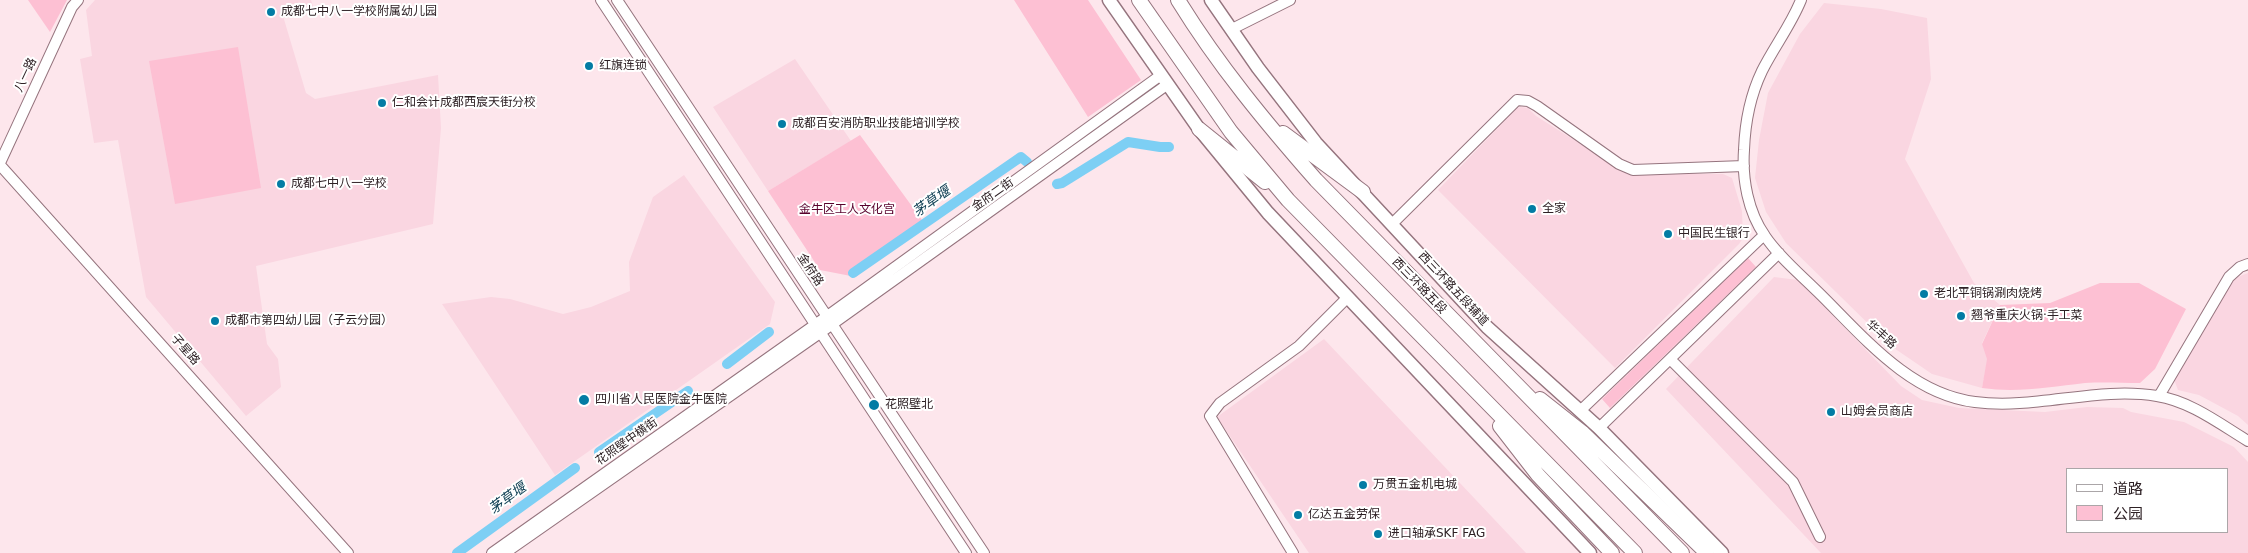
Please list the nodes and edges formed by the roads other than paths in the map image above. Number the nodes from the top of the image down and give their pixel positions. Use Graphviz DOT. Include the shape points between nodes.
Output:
graph roads {
  1 [pos="78,0"];
  2 [pos="601,0"];
  3 [pos="618,0"];
  4 [pos="1109,0"];
  5 [pos="1139,0"];
  6 [pos="1178,0"];
  7 [pos="1211,0"];
  8 [pos="1290,0"];
  9 [pos="1801,0"];
  10 [pos="1232,29"];
  11 [pos="1164,80"];
  12 [pos="1262,119"];
  13 [pos="1199,129"];
  14 [pos="0,164"];
  15 [pos="1744,166"];
  16 [pos="1363,192"];
  17 [pos="1288,200"];
  18 [pos="1393,223"];
  19 [pos="1764,235"];
  20 [pos="1779,252"];
  21 [pos="2248,264"];
  22 [pos="1348,297"];
  23 [pos="829,321"];
  24 [pos="818,329"];
  25 [pos="1488,357"];
  26 [pos="1670,358"];
  27 [pos="1463,377"];
  28 [pos="2158,396"];
  29 [pos="1580,411"];
  30 [pos="1599,428"];
  31 [pos="2248,441"];
  32 [pos="1820,537"];
  33 [pos="348,553"];
  34 [pos="492,553"];
  35 [pos="505,553"];
  36 [pos="966,553"];
  37 [pos="984,553"];
  38 [pos="1293,553"];
  39 [pos="1590,553"];
  40 [pos="1612,553"];
  41 [pos="1635,553"];
  42 [pos="1682,553"];
  43 [pos="1706,553"];
  44 [pos="1722,553"];
  1 -- 14 [label="street, 八一路"];
  2 -- 24 [label="street"];
  3 -- 23 [label="street, 金府路"];
  4 -- 11 [label="main road"];
  5 -- 17 [label="highway" via="1231,132"];
  6 -- 12 [label="highway, 西三环路五段"];
  7 -- 10 [label="main road, 西三环路五段辅道"];
  8 -- 10 [label="street"];
  9 -- 15 [label="street, 华丰路" via="1762,72 1748,108"];
  10 -- 16 [label="main road, 西三环路五段辅道" via="1316,143"];
  11 -- 13 [label="main road"];
  11 -- 23 [label="street, 金府二街"];
  12 -- 16 [label="highway"];
  12 -- 25 [label="highway, 西三环路五段" via="1316,180"];
  13 -- 17 [label="highway"];
  13 -- 22 [label="main road" via="1268,212"];
  14 -- 33 [label="street, 子星路"];
  15 -- 18 [label="street" via="1633,170 1619,164 1537,106 1518,100"];
  15 -- 19 [label="street, 华丰路" via="1753,212"];
  16 -- 18 [label="main road, 西三环路五段辅道"];
  17 -- 27 [label="highway"];
  18 -- 29 [label="main road, 西三环路五段辅道" via="1487,326"];
  19 -- 20 [label="street, 华丰路"];
  19 -- 29 [label="street"];
  20 -- 26 [label="street"];
  20 -- 28 [label="street, 华丰路" via="1871,344 1907,374 1937,392 1973,402 2010,404 2131,393"];
  21 -- 28 [label="street" via="2229,277"];
  22 -- 38 [label="street" via="1299,346 1220,403 1210,416"];
  22 -- 39 [label="main road"];
  23 -- 24 [label="street, 花照壁中横街"];
  23 -- 37 [label="street, 金府路"];
  24 -- 34 [label="street, 花照壁中横街"];
  24 -- 35 [label="street, 花照壁中横街"];
  24 -- 36 [label="street"];
  25 -- 42 [label="highway, 西三环路五段"];
  25 -- 43 [label="highway" via="1583,433"];
  26 -- 30 [label="street"];
  26 -- 32 [label="street" via="1793,482"];
  27 -- 40 [label="highway" via="1538,475"];
  27 -- 41 [label="highway"];
  28 -- 31 [label="street, 华丰路" via="2183,404"];
  29 -- 30 [label="main road, 西三环路五段辅道"];
  30 -- 44 [label="main road, 西三环路五段辅道"];
}
